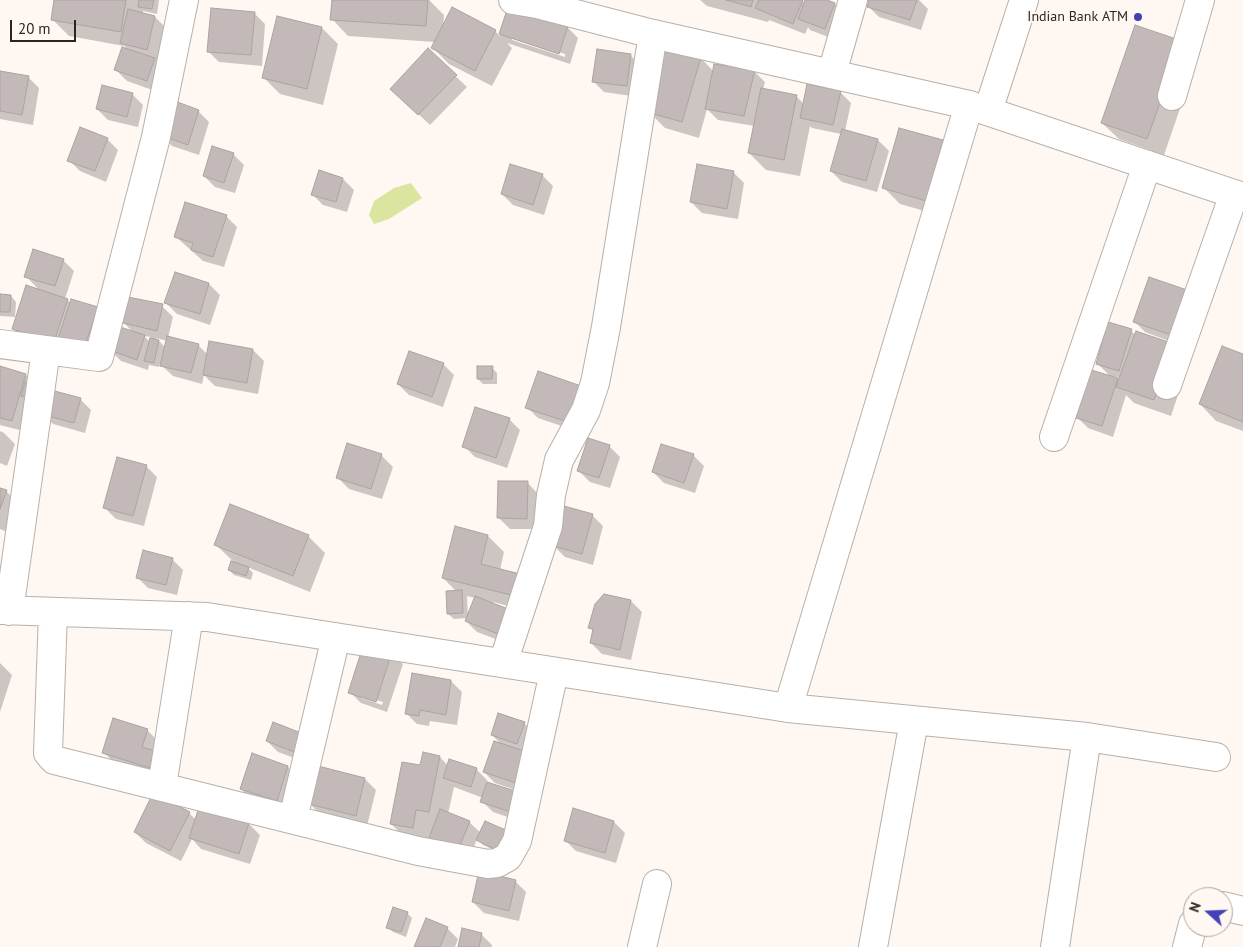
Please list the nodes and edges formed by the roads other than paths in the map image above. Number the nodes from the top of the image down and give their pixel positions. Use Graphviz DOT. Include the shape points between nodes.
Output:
graph roads {
  1 [pos="184,0"];
  2 [pos="853,0"];
  3 [pos="1024,0"];
  4 [pos="1200,0"];
  5 [pos="529,1"];
  6 [pos="653,34"];
  7 [pos="832,73"];
  8 [pos="1172,96"];
  9 [pos="978,108"];
  10 [pos="1147,165"];
  11 [pos="1238,196"];
  12 [pos="0,344"];
  13 [pos="46,350"];
  14 [pos="1166,385"];
  15 [pos="1054,438"];
  16 [pos="4,610"];
  17 [pos="53,612"];
  18 [pos="189,616"];
  19 [pos="336,637"];
  20 [pos="503,663"];
  21 [pos="554,672"];
  22 [pos="788,708"];
  23 [pos="914,721"];
  24 [pos="1087,737"];
  25 [pos="1216,757"];
  26 [pos="162,786"];
  27 [pos="293,819"];
  28 [pos="657,884"];
  29 [pos="642,947"];
  30 [pos="873,947"];
  31 [pos="1054,947"];
  1 -- 13 [label="street" via="156,137 99,357"];
  2 -- 7 [label="street"];
  3 -- 9 [label="street"];
  4 -- 8 [label="street"];
  5 -- 6 [label="street"];
  6 -- 7 [label="street"];
  6 -- 20 [label="street" via="595,383 586,410 560,460 551,494 548,526"];
  7 -- 9 [label="street"];
  9 -- 10 [label="street"];
  9 -- 22 [label="street"];
  10 -- 11 [label="street"];
  10 -- 15 [label="street"];
  11 -- 14 [label="street"];
  12 -- 13 [label="street"];
  13 -- 16 [label="street"];
  16 -- 17 [label="street"];
  17 -- 18 [label="street"];
  17 -- 26 [label="street" via="48,753 54,760"];
  18 -- 19 [label="street" via="208,616"];
  18 -- 26 [label="street"];
  19 -- 20 [label="street"];
  19 -- 27 [label="street"];
  20 -- 21 [label="street"];
  21 -- 22 [label="street"];
  21 -- 27 [label="street" via="517,841 508,857 488,864 418,851"];
  22 -- 23 [label="street"];
  23 -- 24 [label="street"];
  23 -- 30 [label="street"];
  24 -- 25 [label="street"];
  24 -- 31 [label="street"];
  26 -- 27 [label="street"];
  28 -- 29 [label="street"];
}
